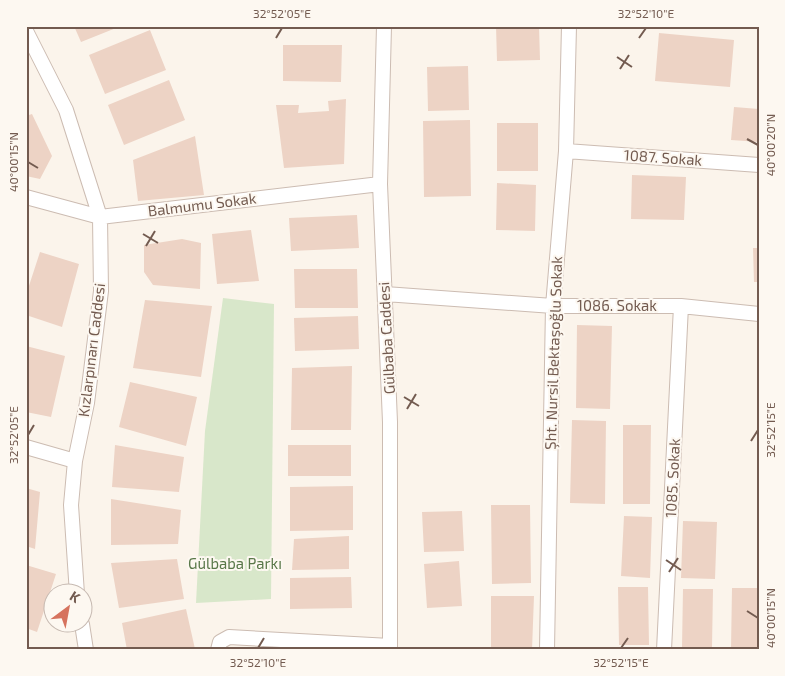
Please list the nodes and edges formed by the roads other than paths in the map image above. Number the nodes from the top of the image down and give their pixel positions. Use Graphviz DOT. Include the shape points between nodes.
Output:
graph roads {
  1 [pos="384,26"];
  2 [pos="569,26"];
  3 [pos="26,31"];
  4 [pos="566,151"];
  5 [pos="759,165"];
  6 [pos="380,184"];
  7 [pos="26,197"];
  8 [pos="100,217"];
  9 [pos="385,294"];
  10 [pos="552,306"];
  11 [pos="682,306"];
  12 [pos="759,314"];
  13 [pos="26,447"];
  14 [pos="74,461"];
  15 [pos="76,584"];
  16 [pos="84,634"];
  17 [pos="390,648"];
  18 [pos="86,650"];
  19 [pos="218,650"];
  20 [pos="546,650"];
  21 [pos="664,650"];
  1 -- 6 [label="street, Gülbaba Caddesi"];
  2 -- 4 [label="street, Şht. Nursil Bektaşoğlu Sokak"];
  3 -- 8 [label="street, Kızlarpınarı Caddesi" via="66,110"];
  4 -- 5 [label="street, 1087. Sokak"];
  4 -- 10 [label="street, Şht. Nursil Bektaşoğlu Sokak"];
  6 -- 8 [label="street, Balmumu Sokak"];
  6 -- 9 [label="street, Gülbaba Caddesi"];
  7 -- 8 [label="street, Balmumu Sokak"];
  8 -- 14 [label="street, Kızlarpınarı Caddesi" via="101,292 87,403"];
  9 -- 10 [label="street, 1086. Sokak"];
  9 -- 17 [label="street, Gülbaba Caddesi" via="390,422"];
  10 -- 11 [label="street, 1086. Sokak"];
  10 -- 20 [label="street, Şht. Nursil Bektaşoğlu Sokak"];
  11 -- 12 [label="street, 1086. Sokak"];
  11 -- 21 [label="street, 1085. Sokak"];
  13 -- 14 [label="street"];
  14 -- 15 [label="street, Kızlarpınarı Caddesi" via="71,505"];
  16 -- 18 [label="street"];
  17 -- 19 [label="street" via="229,637 220,642"];
}
